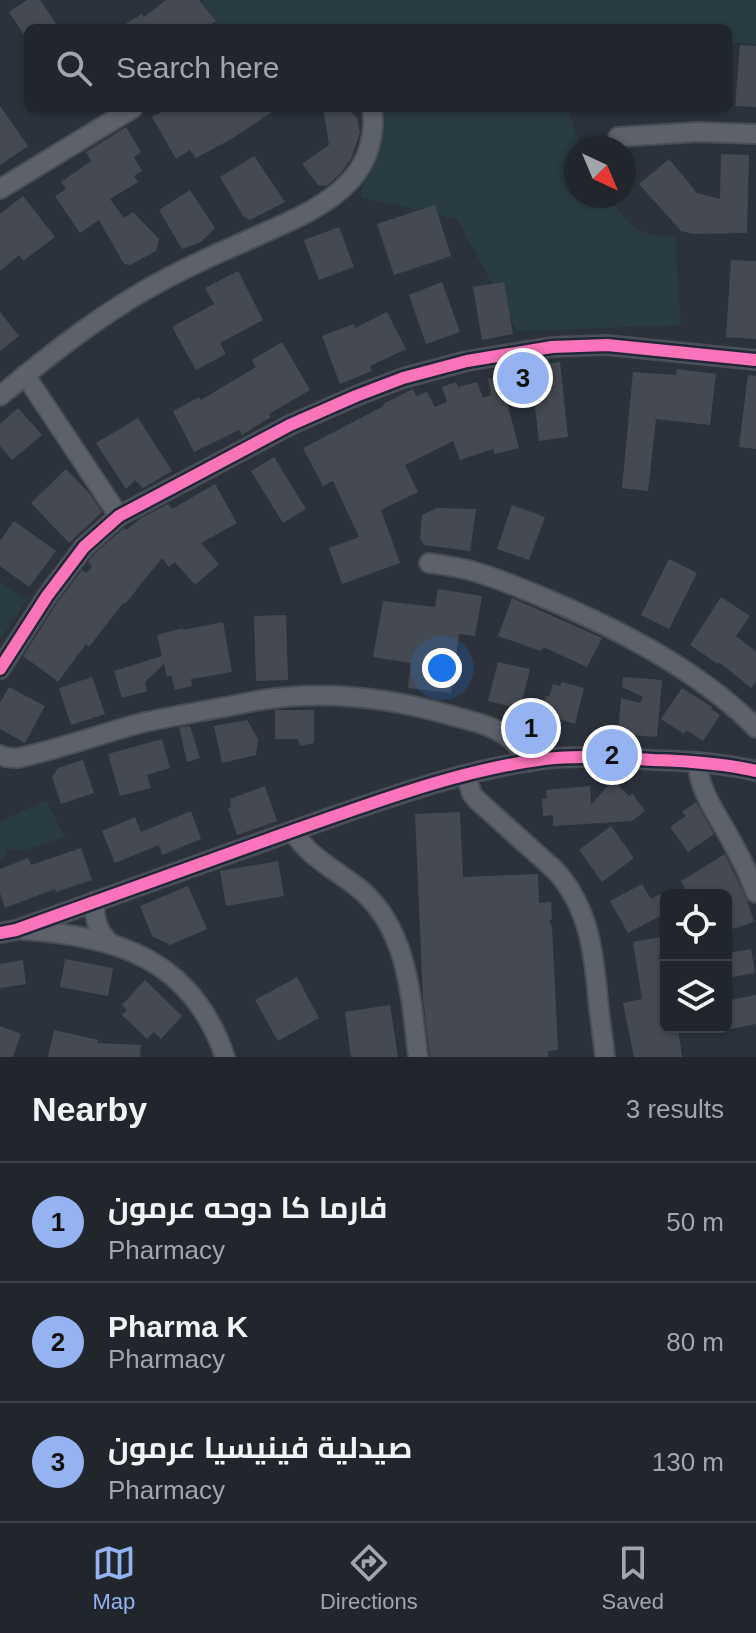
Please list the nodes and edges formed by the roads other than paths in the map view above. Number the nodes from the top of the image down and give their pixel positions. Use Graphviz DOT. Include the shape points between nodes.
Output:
graph roads {
  1 [pos="126,112"];
  2 [pos="372,112"];
  3 [pos="756,134"];
  4 [pos="634,136"];
  5 [pos="0,189"];
  6 [pos="756,360"];
  7 [pos="25,375"];
  8 [pos="0,396"];
  9 [pos="119,516"];
  10 [pos="429,563"];
  11 [pos="0,669"];
  12 [pos="756,728"];
  13 [pos="0,755"];
  14 [pos="528,762"];
  15 [pos="698,762"];
  16 [pos="756,771"];
  17 [pos="466,776"];
  18 [pos="292,831"];
  19 [pos="756,893"];
  20 [pos="95,901"];
  21 [pos="8,931"];
  22 [pos="111,944"];
  23 [pos="225,1057"];
  24 [pos="418,1057"];
  25 [pos="605,1057"];
  1 -- 5 [label="street"];
  2 -- 7 [label="street" via="373,131 363,165 322,205 140,294"];
  3 -- 4 [label="street"];
  6 -- 9 [label="street" via="590,345 467,361 403,378 323,409"];
  7 -- 8 [label="street"];
  7 -- 9 [label="street"];
  9 -- 11 [label="street" via="84,547"];
  10 -- 12 [label="street" via="498,579 612,630 707,686"];
  13 -- 14 [label="street" via="18,758 145,722 301,696 398,702 469,720 512,739"];
  14 -- 15 [label="street" via="587,757"];
  14 -- 17 [label="street"];
  15 -- 16 [label="street"];
  15 -- 19 [label="street" via="703,789"];
  17 -- 18 [label="street"];
  17 -- 25 [label="street" via="477,800 556,871 581,908 593,952"];
  18 -- 20 [label="street"];
  18 -- 24 [label="street" via="304,849 378,907 393,931 403,959"];
  20 -- 21 [label="street"];
  20 -- 22 [label="street" via="97,926"];
  21 -- 22 [label="street" via="76,935"];
  22 -- 23 [label="street" via="157,964 179,981 202,1009"];
}
